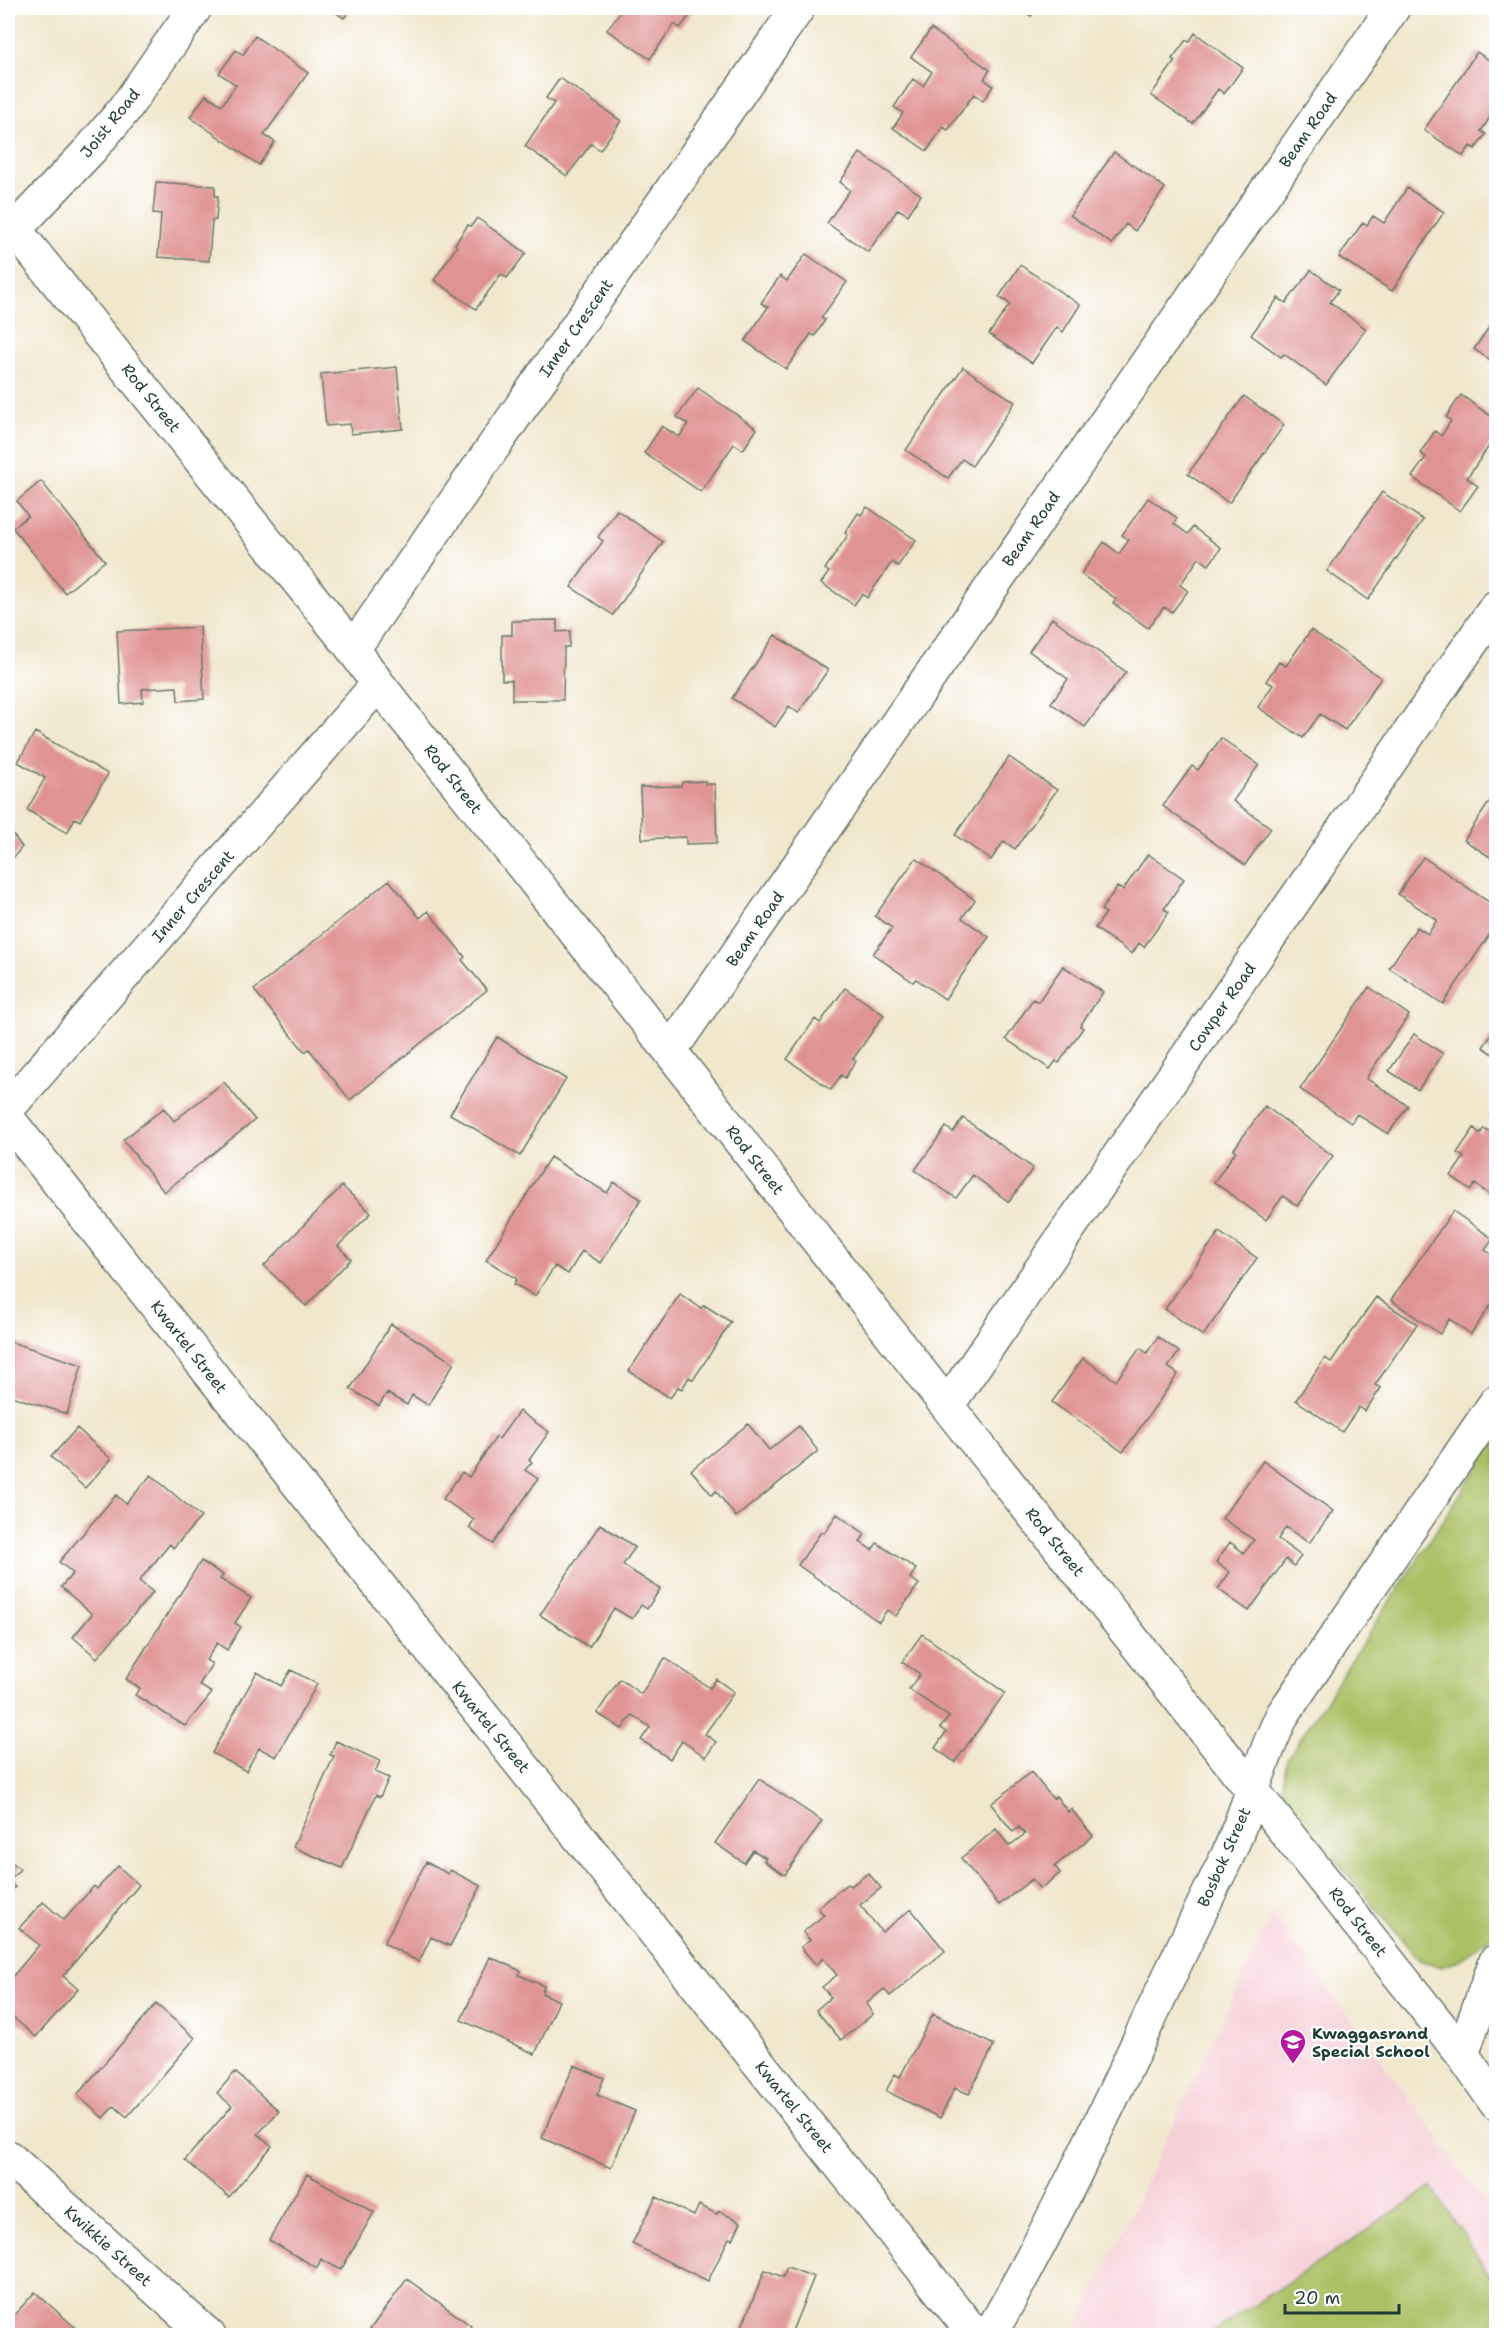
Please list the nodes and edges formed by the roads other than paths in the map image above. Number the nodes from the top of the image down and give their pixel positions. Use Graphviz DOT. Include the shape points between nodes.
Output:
graph roads {
  1 [pos="195,8"];
  2 [pos="798,8"];
  3 [pos="1393,8"];
  4 [pos="11,225"];
  5 [pos="1497,607"];
  6 [pos="353,649"];
  7 [pos="378,684"];
  8 [pos="670,1051"];
  9 [pos="8,1108"];
  10 [pos="8,1119"];
  11 [pos="1497,1402"];
  12 [pos="947,1406"];
  13 [pos="1253,1790"];
  14 [pos="1497,1961"];
  15 [pos="1462,2054"];
  16 [pos="1497,2103"];
  17 [pos="8,2157"];
  18 [pos="209,2336"];
  19 [pos="976,2336"];
  20 [pos="989,2336"];
  1 -- 4 [label="street, Joist Road" via="124,110 90,150"];
  2 -- 6 [label="street, Inner Crescent"];
  3 -- 8 [label="street, Beam Road"];
  4 -- 6 [label="street, Rod Street"];
  5 -- 12 [label="street, Cowper Road"];
  6 -- 7 [label="street, Rod Street"];
  7 -- 8 [label="street, Rod Street"];
  7 -- 9 [label="street, Inner Crescent"];
  8 -- 12 [label="street, Rod Street"];
  10 -- 19 [label="street, Kwartel Street"];
  11 -- 13 [label="street, Bosbok Street" via="1283,1713"];
  12 -- 13 [label="street, Rod Street"];
  13 -- 15 [label="street, Rod Street"];
  13 -- 20 [label="street, Bosbok Street" via="1226,1859 1063,2196"];
  14 -- 15 [label="street"];
  15 -- 16 [label="street, Rod Street"];
  17 -- 18 [label="street, Kwikkie Street"];
}
